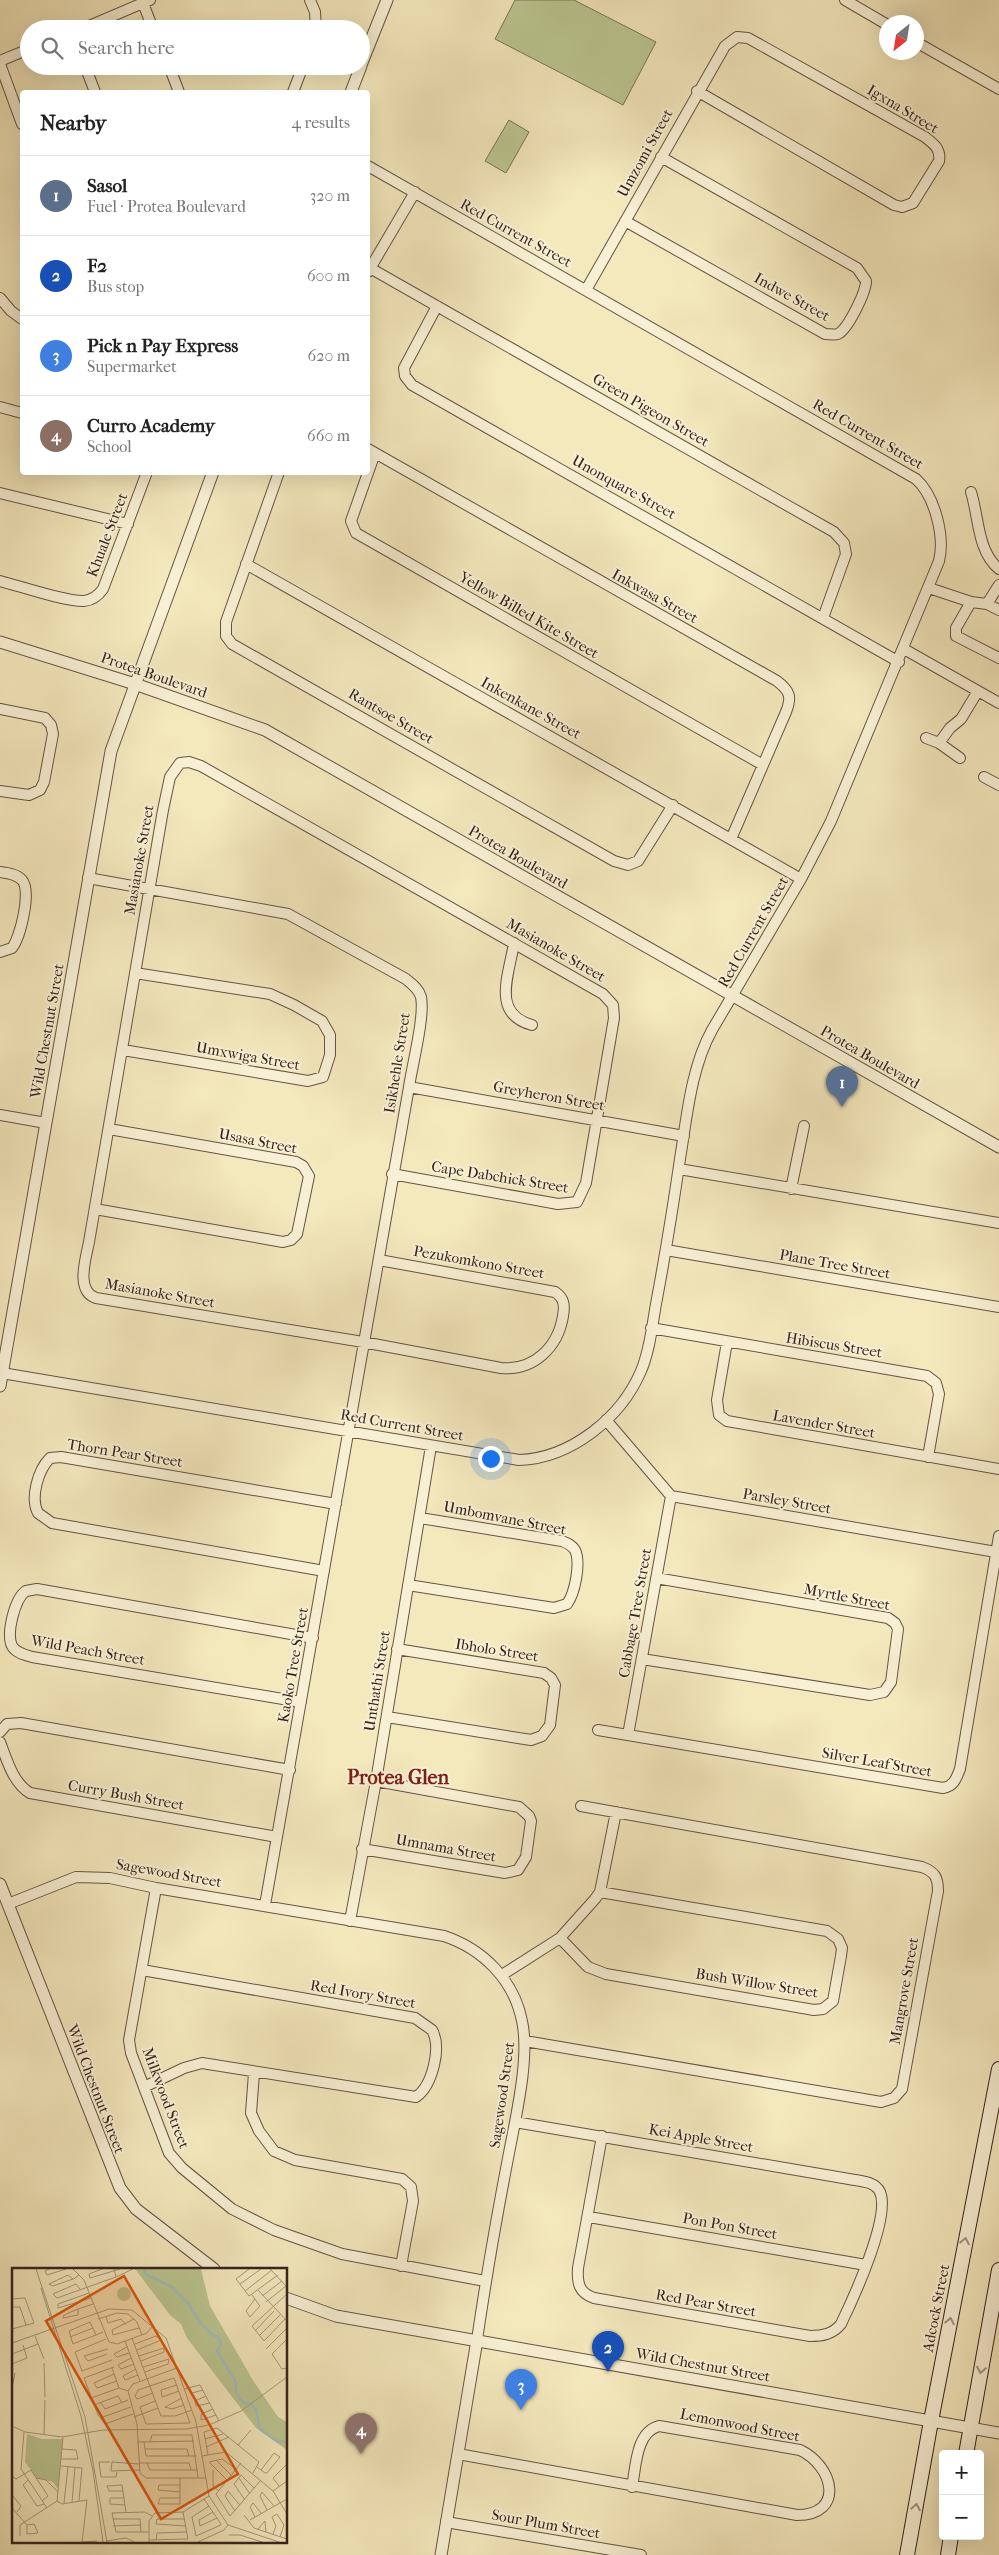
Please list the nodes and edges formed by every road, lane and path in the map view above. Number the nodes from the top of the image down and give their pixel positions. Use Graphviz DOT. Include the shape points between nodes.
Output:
graph roads {
  1 [pos="310,0"];
  2 [pos="387,0"];
  3 [pos="845,0"];
  4 [pos="146,1"];
  5 [pos="103,20"];
  6 [pos="151,20"];
  7 [pos="315,20"];
  8 [pos="879,20"];
  9 [pos="737,37"];
  10 [pos="370,43"];
  11 [pos="924,47"];
  12 [pos="20,53"];
  13 [pos="0,60"];
  14 [pos="0,64"];
  15 [pos="88,75"];
  16 [pos="172,75"];
  17 [pos="300,75"];
  18 [pos="358,75"];
  19 [pos="999,89"];
  20 [pos="94,90"];
  21 [pos="178,90"];
  22 [pos="294,90"];
  23 [pos="352,90"];
  24 [pos="697,91"];
  25 [pos="20,119"];
  26 [pos="660,157"];
  27 [pos="370,167"];
  28 [pos="415,192"];
  29 [pos="624,221"];
  30 [pos="370,268"];
  31 [pos="370,271"];
  32 [pos="586,290"];
  33 [pos="0,298"];
  34 [pos="437,306"];
  35 [pos="20,318"];
  36 [pos="0,407"];
  37 [pos="20,412"];
  38 [pos="371,451"];
  39 [pos="146,475"];
  40 [pos="212,475"];
  41 [pos="278,475"];
  42 [pos="364,475"];
  43 [pos="971,492"];
  44 [pos="0,493"];
  45 [pos="128,524"];
  46 [pos="246,564"];
  47 [pos="999,569"];
  48 [pos="0,581"];
  49 [pos="999,585"];
  50 [pos="929,588"];
  51 [pos="971,602"];
  52 [pos="988,604"];
  53 [pos="999,610"];
  54 [pos="822,618"];
  55 [pos="0,642"];
  56 [pos="904,649"];
  57 [pos="999,658"];
  58 [pos="898,662"];
  59 [pos="135,684"];
  60 [pos="978,691"];
  61 [pos="999,703"];
  62 [pos="0,709"];
  63 [pos="926,738"];
  64 [pos="939,743"];
  65 [pos="960,758"];
  66 [pos="763,765"];
  67 [pos="984,777"];
  68 [pos="999,785"];
  69 [pos="0,791"];
  70 [pos="673,805"];
  71 [pos="732,839"];
  72 [pos="0,872"];
  73 [pos="88,878"];
  74 [pos="801,879"];
  75 [pos="150,889"];
  76 [pos="514,943"];
  77 [pos="0,952"];
  78 [pos="135,973"];
  79 [pos="733,996"];
  80 [pos="532,1025"];
  81 [pos="123,1050"];
  82 [pos="409,1087"];
  83 [pos="0,1115"];
  84 [pos="596,1119"];
  85 [pos="46,1124"];
  86 [pos="804,1126"];
  87 [pos="109,1129"];
  88 [pos="684,1136"];
  89 [pos="999,1147"];
  90 [pos="679,1169"];
  91 [pos="392,1174"];
  92 [pos="791,1188"];
  93 [pos="95,1209"];
  94 [pos="999,1223"];
  95 [pos="666,1250"];
  96 [pos="379,1260"];
  97 [pos="999,1307"];
  98 [pos="651,1328"];
  99 [pos="363,1342"];
  100 [pos="727,1342"];
  101 [pos="2,1373"];
  102 [pos="0,1386"];
  103 [pos="606,1420"];
  104 [pos="349,1430"];
  105 [pos="431,1446"];
  106 [pos="928,1457"];
  107 [pos="999,1469"];
  108 [pos="671,1496"];
  109 [pos="336,1504"];
  110 [pos="420,1518"];
  111 [pos="999,1536"];
  112 [pos="996,1556"];
  113 [pos="324,1571"];
  114 [pos="656,1578"];
  115 [pos="408,1585"];
  116 [pos="313,1638"];
  117 [pos="397,1649"];
  118 [pos="642,1659"];
  119 [pos="301,1702"];
  120 [pos="387,1717"];
  121 [pos="598,1730"];
  122 [pos="0,1732"];
  123 [pos="628,1735"];
  124 [pos="0,1742"];
  125 [pos="290,1770"];
  126 [pos="376,1781"];
  127 [pos="581,1806"];
  128 [pos="616,1812"];
  129 [pos="277,1837"];
  130 [pos="362,1849"];
  131 [pos="0,1884"];
  132 [pos="156,1888"];
  133 [pos="600,1892"];
  134 [pos="8,1904"];
  135 [pos="265,1905"];
  136 [pos="350,1921"];
  137 [pos="560,1938"];
  138 [pos="142,1970"];
  139 [pos="502,1975"];
  140 [pos="525,2041"];
  141 [pos="999,2068"];
  142 [pos="254,2073"];
  143 [pos="144,2087"];
  144 [pos="515,2122"];
  145 [pos="602,2136"];
  146 [pos="879,2191"];
  147 [pos="588,2217"];
  148 [pos="866,2265"];
  149 [pos="401,2266"];
  150 [pos="213,2268"];
  151 [pos="999,2270"];
  152 [pos="485,2281"];
  153 [pos="288,2299"];
  154 [pos="477,2340"];
  155 [pos="931,2421"];
  156 [pos="970,2428"];
  157 [pos="999,2433"];
  158 [pos="967,2450"];
  159 [pos="458,2454"];
  160 [pos="632,2487"];
  161 [pos="446,2522"];
  162 [pos="950,2540"];
  163 [pos="440,2555"];
  164 [pos="641,2555"];
  165 [pos="907,2555"];
  166 [pos="948,2555"];
  1 -- 7 [label="street"];
  2 -- 10 [label="street"];
  3 -- 8 [label="street"];
  4 -- 5 [label="street"];
  4 -- 6 [label="street"];
  9 -- 24 [label="street, Umzomi Street" via="725,46"];
  9 -- 24 [label="street, Igxna Street" via="748,38 932,142 940,154 940,161 918,197 908,206 894,205"];
  11 -- 19 [label="street"];
  12 -- 13 [label="street"];
  14 -- 25 [label="street"];
  15 -- 20 [label="street"];
  16 -- 21 [label="street"];
  17 -- 22 [label="street"];
  18 -- 23 [label="street"];
  24 -- 26 [label="street, Umzomi Street"];
  26 -- 29 [label="street, Umzomi Street"];
  26 -- 29 [label="street, Indwe Street" via="857,268 866,281 864,294 840,333 826,334"];
  27 -- 28 [label="street, Red Current Street"];
  28 -- 30 [label="street"];
  28 -- 32 [label="street, Red Current Street"];
  29 -- 32 [label="street, Umzomi Street"];
  31 -- 34 [label="street, Green Pigeon Street"];
  32 -- 50 [label="street, Red Current Street" via="916,479 925,488 942,535 942,550"];
  33 -- 35 [label="street"];
  34 -- 54 [label="street, Green Pigeon Street" via="834,532 844,543 846,554"];
  34 -- 54 [label="street, Unonquare Street" via="404,368 405,376 412,385"];
  36 -- 37 [label="street"];
  38 -- 66 [label="street, Inkwasa Street" via="787,689 789,703"];
  39 -- 45 [label="street, Khuale Street"];
  40 -- 59 [label="street, Wild Chestnut Street"];
  41 -- 46 [label="street, Rantsoe Street"];
  42 -- 66 [label="street, Yellow Billed Kite Street" via="351,521 356,533"];
  43 -- 47 [label="street" via="986,554"];
  44 -- 45 [label="street"];
  45 -- 48 [label="street, Khuale Street" via="103,589 91,600 76,600"];
  46 -- 70 [label="street, Inkenkane Street"];
  46 -- 70 [label="street, Rantsoe Street" via="226,622 226,636 232,644 614,861 628,865 638,861"];
  49 -- 52 [label="street"];
  50 -- 51 [label="street"];
  50 -- 56 [label="street, Red Current Street"];
  51 -- 52 [label="street"];
  51 -- 57 [label="street" via="956,628 956,636"];
  52 -- 53 [label="street"];
  54 -- 58 [label="street, Unonquare Street"];
  55 -- 59 [label="street, Protea Boulevard"];
  56 -- 58 [label="street, Red Current Street"];
  56 -- 60 [label="street"];
  58 -- 74 [label="street, Red Current Street" via="832,821"];
  59 -- 73 [label="street, Wild Chestnut Street" via="111,751"];
  59 -- 79 [label="street, Protea Boulevard" via="265,730"];
  60 -- 61 [label="street"];
  60 -- 64 [label="street" via="961,719"];
  62 -- 69 [label="street" via="45,718 53,734 40,790 29,795"];
  63 -- 64 [label="street"];
  64 -- 65 [label="street"];
  66 -- 71 [label="street, Inkwasa Street"];
  67 -- 68 [label="street"];
  70 -- 71 [label="street, Inkenkane Street"];
  71 -- 74 [label="street, Inkenkane Street"];
  72 -- 77 [label="street" via="17,876 26,890 20,936 12,948"];
  73 -- 75 [label="street, Isikhehle Street"];
  73 -- 85 [label="street, Wild Chestnut Street"];
  74 -- 79 [label="street, Red Current Street"];
  75 -- 76 [label="street, Masianoke Street" via="168,783 178,765 189,762"];
  75 -- 78 [label="street, Masianoke Street"];
  75 -- 82 [label="street, Isikhehle Street" via="288,914 406,979 420,994 422,1005"];
  76 -- 80 [label="street" via="507,1007 516,1018"];
  76 -- 84 [label="street, Masianoke Street" via="603,994 613,1005 614,1018"];
  78 -- 81 [label="street, Masianoke Street"];
  78 -- 81 [label="street, Umxwiga Street" via="274,996 322,1021 330,1035 330,1055 323,1078 308,1081"];
  79 -- 88 [label="street, Red Current Street" via="701,1053"];
  79 -- 89 [label="street, Protea Boulevard"];
  81 -- 87 [label="street, Masianoke Street"];
  82 -- 84 [label="street, Greyheron Street"];
  82 -- 91 [label="street, Isikhehle Street"];
  83 -- 85 [label="street"];
  84 -- 88 [label="street, Greyheron Street"];
  84 -- 91 [label="street, Cape Dabchick Street" via="584,1191 578,1202 573,1204"];
  85 -- 101 [label="street, Wild Chestnut Street"];
  86 -- 92 [label="street"];
  87 -- 93 [label="street, Masianoke Street"];
  87 -- 93 [label="street, Usasa Street" via="296,1162 309,1176 297,1234 283,1242"];
  88 -- 90 [label="street, Red Current Street"];
  90 -- 92 [label="street"];
  90 -- 95 [label="street, Red Current Street"];
  91 -- 96 [label="street, Isikhehle Street"];
  92 -- 94 [label="street"];
  93 -- 99 [label="street, Masianoke Street" via="83,1277 84,1288 91,1296"];
  95 -- 97 [label="street, Plane Tree Street"];
  95 -- 98 [label="street, Red Current Street"];
  96 -- 99 [label="street, Isikhehle Street"];
  96 -- 99 [label="street, Pezukomkono Street" via="549,1289 563,1300 561,1329 550,1349 513,1369"];
  98 -- 100 [label="street, Hibiscus Street"];
  98 -- 103 [label="street, Red Current Street" via="641,1371 628,1394"];
  99 -- 104 [label="street, Isikhehle Street"];
  100 -- 106 [label="street, Lavender Street" via="717,1400 719,1414 727,1421"];
  100 -- 106 [label="street, Hibiscus Street" via="920,1374 932,1379 939,1394"];
  101 -- 102 [label="street, Wild Chestnut Street"];
  101 -- 104 [label="street, Red Current Street"];
  103 -- 105 [label="street, Red Current Street" via="577,1442 535,1459 490,1456"];
  103 -- 108 [label="street"];
  104 -- 105 [label="street, Red Current Street"];
  104 -- 109 [label="street, Kaoko Tree Street"];
  105 -- 110 [label="street, Unthathi Street"];
  106 -- 107 [label="street, Lavender Street"];
  108 -- 112 [label="street, Parsley Street"];
  108 -- 114 [label="street, Cabbage Tree Street"];
  109 -- 113 [label="street, Kaoko Tree Street"];
  109 -- 113 [label="street, Thorn Pear Street" via="61,1457 50,1458 43,1467 34,1499 40,1517 52,1523"];
  110 -- 115 [label="street, Unthathi Street"];
  110 -- 115 [label="street, Umbomvane Street" via="562,1541 574,1549 576,1557 573,1587 567,1604 554,1608"];
  111 -- 112 [label="street"];
  112 -- 123 [label="street, Silver Leaf Street" via="960,1769 949,1787"];
  113 -- 116 [label="street, Kaoko Tree Street"];
  114 -- 118 [label="street, Cabbage Tree Street"];
  114 -- 118 [label="street, Myrtle Street" via="888,1618 898,1629 890,1682 884,1692 870,1695"];
  115 -- 117 [label="street, Unthathi Street"];
  116 -- 119 [label="street, Kaoko Tree Street"];
  116 -- 119 [label="street, Wild Peach Street" via="37,1589 26,1591 16,1601 11,1642 16,1651 32,1657"];
  117 -- 120 [label="street, Unthathi Street"];
  117 -- 120 [label="street, Ibholo Street" via="544,1673 556,1685 547,1730 531,1740"];
  118 -- 123 [label="street, Cabbage Tree Street"];
  119 -- 125 [label="street, Kaoko Tree Street"];
  120 -- 126 [label="street, Unthathi Street"];
  121 -- 123 [label="street, Silver Leaf Street"];
  122 -- 125 [label="street" via="7,1724 21,1723"];
  124 -- 129 [label="street, Curry Bush Street" via="19,1786 30,1793"];
  125 -- 129 [label="street, Kaoko Tree Street"];
  126 -- 130 [label="street, Unthathi Street"];
  126 -- 130 [label="street, Umnama Street" via="519,1807 531,1821 526,1857 518,1870 505,1873"];
  127 -- 128 [label="street, Mangrove Street"];
  128 -- 133 [label="street"];
  128 -- 140 [label="street, Mangrove Street" via="922,1867 933,1872 938,1891 902,2089 894,2098 881,2102"];
  129 -- 135 [label="street, Kaoko Tree Street"];
  130 -- 136 [label="street, Unthathi Street"];
  131 -- 134 [label="street, Wild Chestnut Street"];
  132 -- 134 [label="street, Sagewood Street" via="110,1878 76,1877"];
  132 -- 135 [label="street, Sagewood Street"];
  132 -- 138 [label="street, Milkwood Street"];
  133 -- 137 [label="street"];
  133 -- 137 [label="street, Bush Willow Street" via="827,1931 838,1939 842,1948 833,2001 823,2009 814,2010 606,1974 588,1967"];
  134 -- 150 [label="street, Wild Chestnut Street" via="120,2188 136,2209"];
  135 -- 136 [label="street, Sagewood Street"];
  136 -- 139 [label="street, Sagewood Street" via="457,1940 481,1955"];
  137 -- 139 [label="street"];
  138 -- 142 [label="street, Red Ivory Street" via="415,2018 428,2025 436,2036 431,2079 416,2098"];
  138 -- 143 [label="street, Milkwood Street" via="129,2040"];
  139 -- 140 [label="street, Sagewood Street" via="520,2012"];
  140 -- 144 [label="street, Sagewood Street"];
  155 -- 141 [label="main road, Adcock Street, one-way"];
  142 -- 143 [label="street, Red Ivory Street" via="196,2064"];
  142 -- 149 [label="street" via="251,2113 274,2151 295,2160 402,2179 411,2187 413,2202"];
  143 -- 149 [label="street, Milkwood Street" via="174,2161 232,2209 274,2230 342,2254"];
  144 -- 145 [label="street, Kei Apple Street"];
  144 -- 152 [label="street, Sagewood Street"];
  145 -- 146 [label="street, Kei Apple Street" via="849,2179 872,2184"];
  145 -- 147 [label="street, Red Pear Street"];
  146 -- 148 [label="street, Red Pear Street" via="882,2208"];
  147 -- 148 [label="street, Pon Pon Street"];
  147 -- 148 [label="street, Red Pear Street" via="577,2280 588,2296 791,2333 819,2336 836,2330"];
  149 -- 152 [label="street, Milkwood Street"];
  151 -- 156 [label="main road, one-way"];
  152 -- 154 [label="street, Sagewood Street"];
  153 -- 154 [label="street, Wild Chestnut Street" via="336,2316"];
  154 -- 155 [label="street, Wild Chestnut Street"];
  154 -- 159 [label="street, Sagewood Street"];
  155 -- 156 [label="street, Wild Chestnut Street"];
  165 -- 155 [label="main road, Adcock Street, one-way"];
  156 -- 157 [label="street, Wild Chestnut Street"];
  156 -- 158 [label="main road"];
  159 -- 160 [label="street, Lemonwood Street"];
  159 -- 161 [label="street, Sagewood Street"];
  160 -- 160 [label="street, Lemonwood Street" via="806,2515 820,2509 826,2502 830,2484 818,2462 800,2450 660,2426 644,2435"];
  161 -- 163 [label="street, Sagewood Street"];
  161 -- 164 [label="street, Sour Plum Street"];
  162 -- 166 [label="main road"];
}
